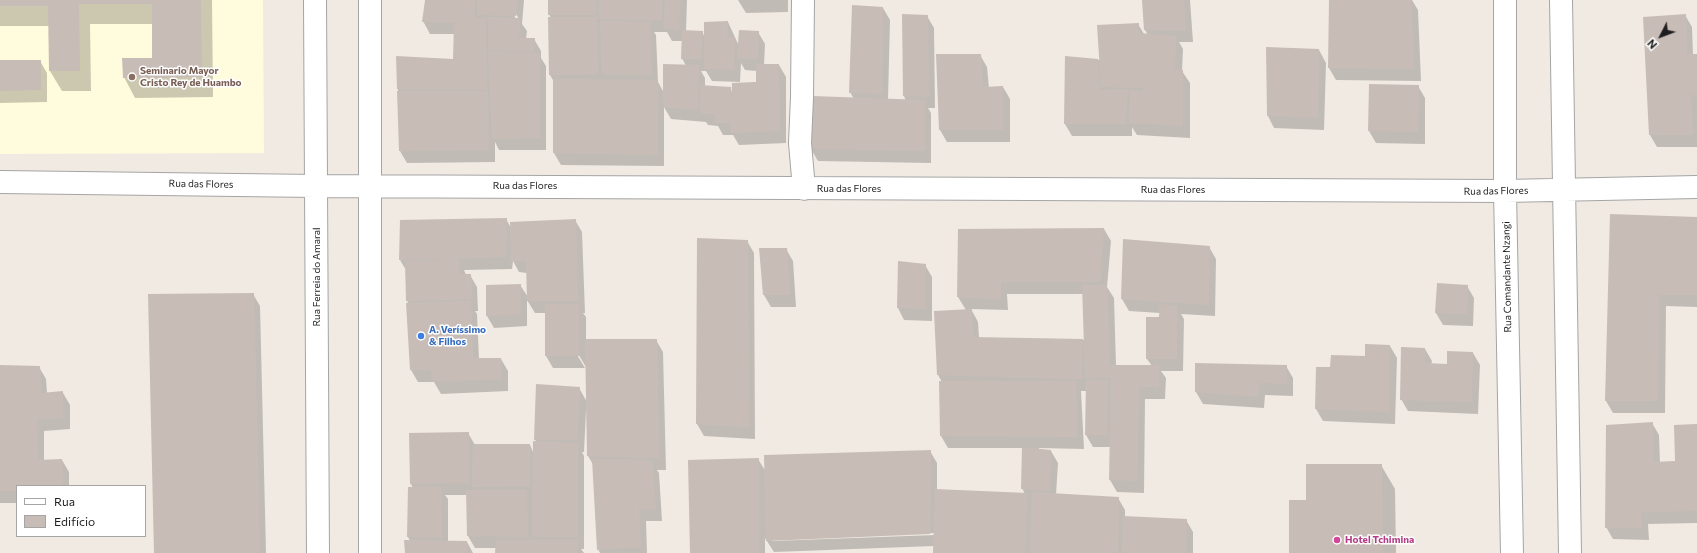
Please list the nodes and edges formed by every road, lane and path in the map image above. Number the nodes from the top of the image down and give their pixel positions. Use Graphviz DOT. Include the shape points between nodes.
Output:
graph roads {
  1 [pos="315,0"];
  2 [pos="370,0"];
  3 [pos="803,0"];
  4 [pos="1505,0"];
  5 [pos="1561,0"];
  6 [pos="0,182"];
  7 [pos="370,185"];
  8 [pos="316,186"];
  9 [pos="1697,187"];
  10 [pos="804,189"];
  11 [pos="1563,189"];
  12 [pos="1505,191"];
  13 [pos="318,553"];
  14 [pos="370,553"];
  15 [pos="1512,553"];
  16 [pos="1570,553"];
  1 -- 8 [label="street, Rua Ferreia do Amaral"];
  2 -- 7 [label="street"];
  3 -- 10 [label="street" via="800,143"];
  4 -- 12 [label="street, Rua Comandante Nzangi"];
  5 -- 11 [label="street"];
  6 -- 8 [label="street, Rua das Flores"];
  7 -- 8 [label="street, Rua das Flores"];
  7 -- 10 [label="street, Rua das Flores"];
  7 -- 14 [label="street"];
  8 -- 13 [label="street, Rua Ferreia do Amaral"];
  9 -- 11 [label="street, Rua das Flores"];
  10 -- 12 [label="street, Rua das Flores"];
  11 -- 12 [label="street, Rua das Flores"];
  11 -- 16 [label="street"];
  12 -- 15 [label="street, Rua Comandante Nzangi"];
}
